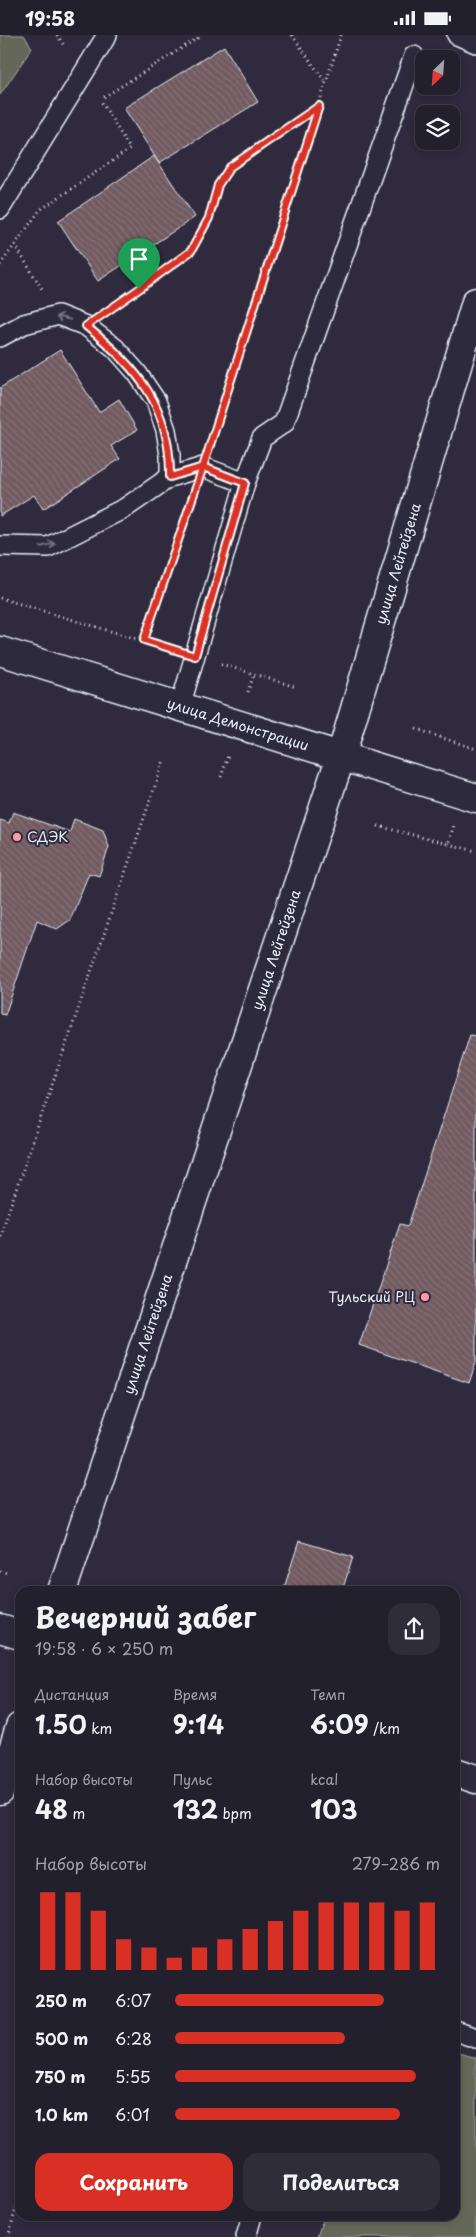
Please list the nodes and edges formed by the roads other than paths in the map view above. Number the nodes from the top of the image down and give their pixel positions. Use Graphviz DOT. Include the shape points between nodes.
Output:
graph roads {
  1 [pos="107,35"];
  2 [pos="457,35"];
  3 [pos="476,43"];
  4 [pos="414,56"];
  5 [pos="0,209"];
  6 [pos="476,302"];
  7 [pos="0,337"];
  8 [pos="170,477"];
  9 [pos="245,483"];
  10 [pos="0,546"];
  11 [pos="0,651"];
  12 [pos="180,707"];
  13 [pos="341,756"];
  14 [pos="476,798"];
  15 [pos="64,1586"];
  16 [pos="0,1629"];
  17 [pos="15,1634"];
  18 [pos="15,1743"];
  19 [pos="460,1774"];
  20 [pos="476,1779"];
  21 [pos="0,1791"];
  22 [pos="460,2033"];
  23 [pos="476,2038"];
  24 [pos="251,2221"];
  25 [pos="246,2237"];
  1 -- 5 [label="lane"];
  2 -- 3 [label="lane"];
  4 -- 9 [label="lane" via="284,423 262,438"];
  6 -- 13 [label="street, улица Лейтейзена"];
  8 -- 7 [label="lane, one-way" via="166,430 156,401 115,349 86,326 58,315 24,324"];
  8 -- 9 [label="lane" via="203,467"];
  10 -- 8 [label="lane, one-way" via="48,547 125,508"];
  9 -- 12 [label="lane"];
  11 -- 12 [label="street, улица Демонстрации"];
  12 -- 13 [label="street, улица Демонстрации"];
  13 -- 14 [label="street, улица Демонстрации"];
  13 -- 15 [label="street, улица Лейтейзена"];
  16 -- 17 [label="street"];
  18 -- 21 [label="street"];
  19 -- 20 [label="street"];
  22 -- 23 [label="lane"];
  24 -- 25 [label="lane"];
}
